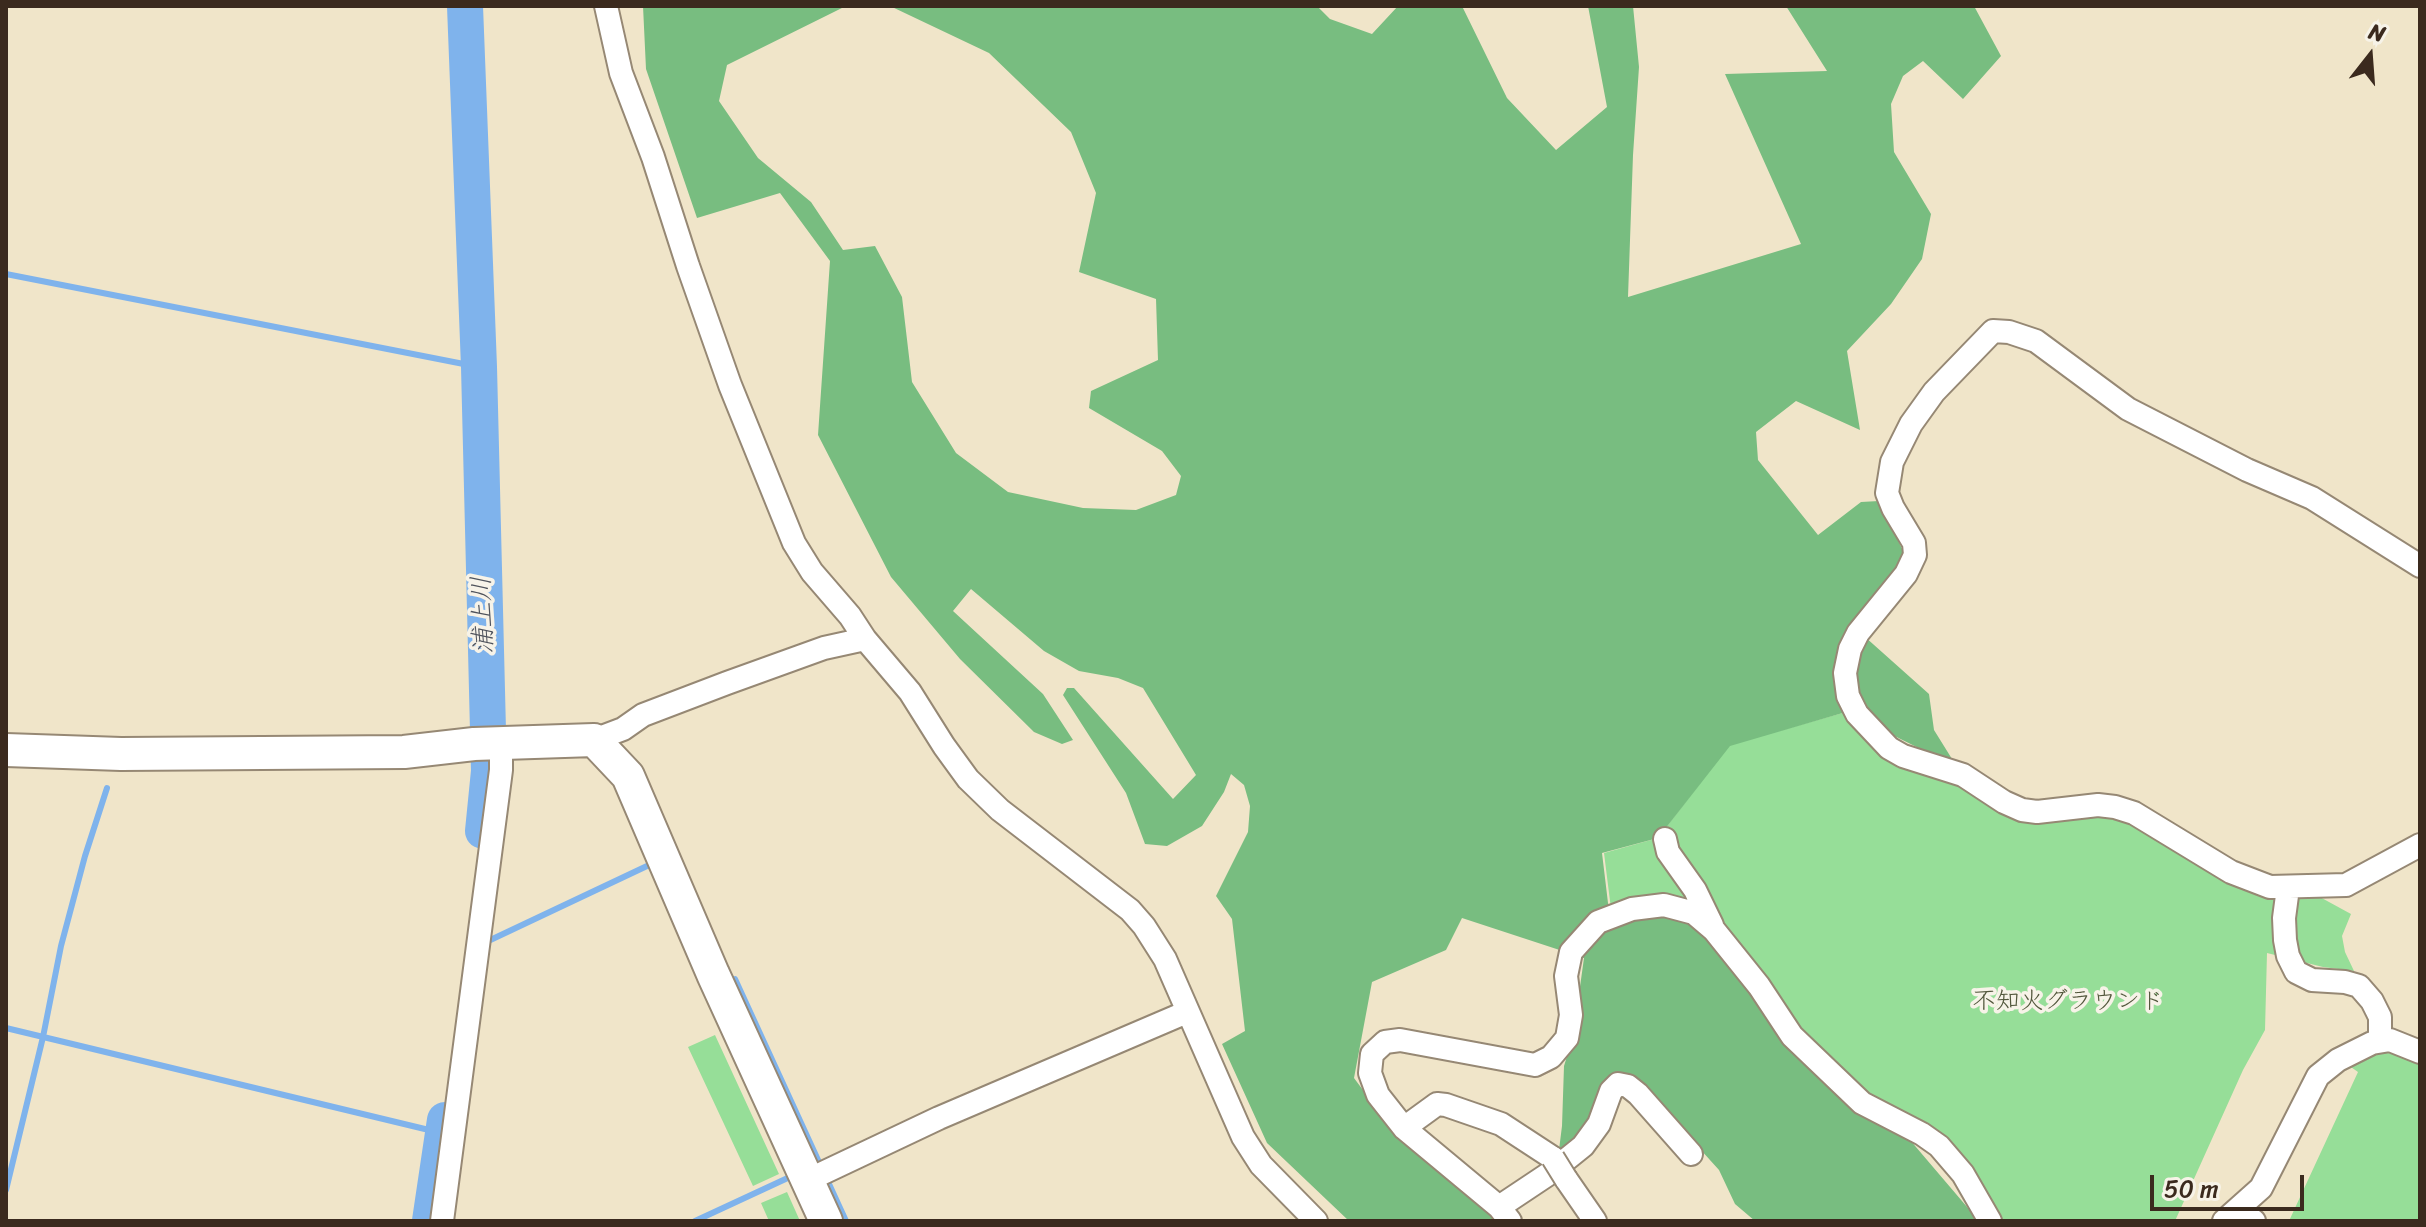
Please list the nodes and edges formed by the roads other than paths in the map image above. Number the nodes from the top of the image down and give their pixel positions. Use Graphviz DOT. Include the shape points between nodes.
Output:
graph roads {
  1 [pos="606,6"];
  2 [pos="2420,566"];
  3 [pos="865,639"];
  4 [pos="594,740"];
  5 [pos="490,744"];
  6 [pos="6,750"];
  7 [pos="1665,839"];
  8 [pos="2420,845"];
  9 [pos="2288,888"];
  10 [pos="1714,930"];
  11 [pos="1187,1012"];
  12 [pos="2380,1041"];
  13 [pos="2420,1052"];
  14 [pos="1404,1128"];
  15 [pos="1691,1154"];
  16 [pos="819,1175"];
  17 [pos="1504,1214"];
  18 [pos="2238,1217"];
  19 [pos="442,1221"];
  20 [pos="826,1221"];
  21 [pos="1316,1221"];
  22 [pos="1595,1221"];
  23 [pos="1990,1221"];
  1 -- 3 [label="street" via="621,73 760,463 794,543"];
  2 -- 9 [label="street" via="2312,498 2128,409 2036,341 2009,332 1993,331 1934,392 1892,462 1887,493 1914,543 1915,555 1858,633 1845,673 1848,696 1871,731 1903,756 1963,775 2022,810 2115,807 2134,813 2231,872"];
  3 -- 4 [label="street" via="727,683"];
  3 -- 11 [label="street" via="910,692 968,779 1144,926 1165,959"];
  4 -- 5 [label="street"];
  4 -- 16 [label="street" via="628,776 713,974"];
  5 -- 6 [label="street" via="404,752"];
  5 -- 19 [label="street" via="501,770"];
  7 -- 10 [label="street"];
  8 -- 9 [label="street" via="2346,885"];
  9 -- 12 [label="street" via="2285,940 2296,972 2312,980 2359,986 2380,1017"];
  10 -- 14 [label="street" via="1694,913 1664,905 1632,909 1598,922 1571,952 1567,1038 1551,1057 1535,1065 1400,1040 1385,1042 1372,1054 1370,1073 1378,1095"];
  10 -- 23 [label="street" via="1792,1036 1862,1103 1939,1146 1963,1174"];
  11 -- 16 [label="street"];
  11 -- 21 [label="street" via="1243,1137 1261,1165"];
  12 -- 13 [label="street"];
  12 -- 18 [label="street" via="2338,1060 2318,1076 2261,1188"];
  14 -- 17 [label="street"];
  14 -- 22 [label="street, bridge" via="1437,1104 1501,1124 1553,1158"];
  15 -- 17 [label="street" via="1638,1094 1618,1084 1583,1146"];
  16 -- 20 [label="street"];
}
